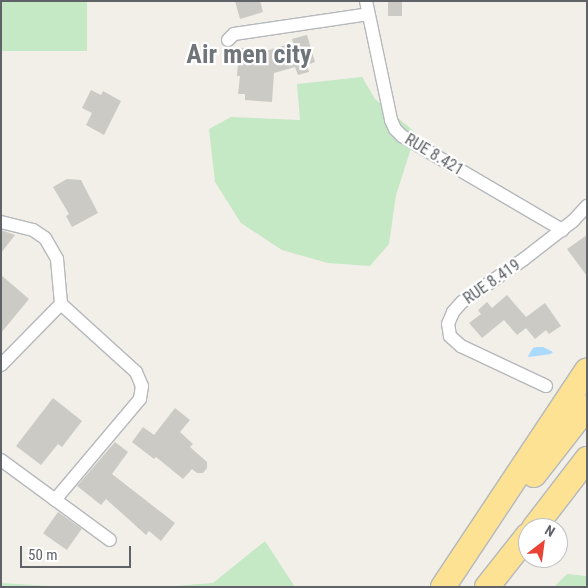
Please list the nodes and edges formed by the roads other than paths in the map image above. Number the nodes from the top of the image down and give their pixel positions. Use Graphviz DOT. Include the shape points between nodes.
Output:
graph roads {
  1 [pos="366,1"];
  2 [pos="369,14"];
  3 [pos="228,40"];
  4 [pos="587,206"];
  5 [pos="1,222"];
  6 [pos="562,230"];
  7 [pos="60,304"];
  8 [pos="1,365"];
  9 [pos="587,370"];
  10 [pos="546,386"];
  11 [pos="587,408"];
  12 [pos="587,458"];
  13 [pos="1,460"];
  14 [pos="587,468"];
  15 [pos="55,500"];
  16 [pos="554,504"];
  17 [pos="542,518"];
  18 [pos="110,540"];
  19 [pos="518,548"];
  20 [pos="443,587"];
  21 [pos="447,587"];
  22 [pos="487,587"];
  1 -- 2 [label="street, RUE 8.421"];
  2 -- 3 [label="street" via="234,34"];
  2 -- 6 [label="street, RUE 8.421" via="395,129"];
  4 -- 6 [label="street, RUE 8.419"];
  5 -- 7 [label="street" via="33,230 52,247 57,259"];
  6 -- 10 [label="street, RUE 8.419" via="462,302 448,324 450,336 461,346"];
  7 -- 8 [label="street"];
  7 -- 15 [label="street" via="136,372 142,386 140,399"];
  9 -- 20 [label="highway"];
  11 -- 21 [label="highway"];
  12 -- 16 [label="highway"];
  13 -- 15 [label="street"];
  14 -- 16 [label="highway"];
  15 -- 18 [label="street"];
  16 -- 17 [label="highway"];
  19 -- 22 [label="highway"];
}
